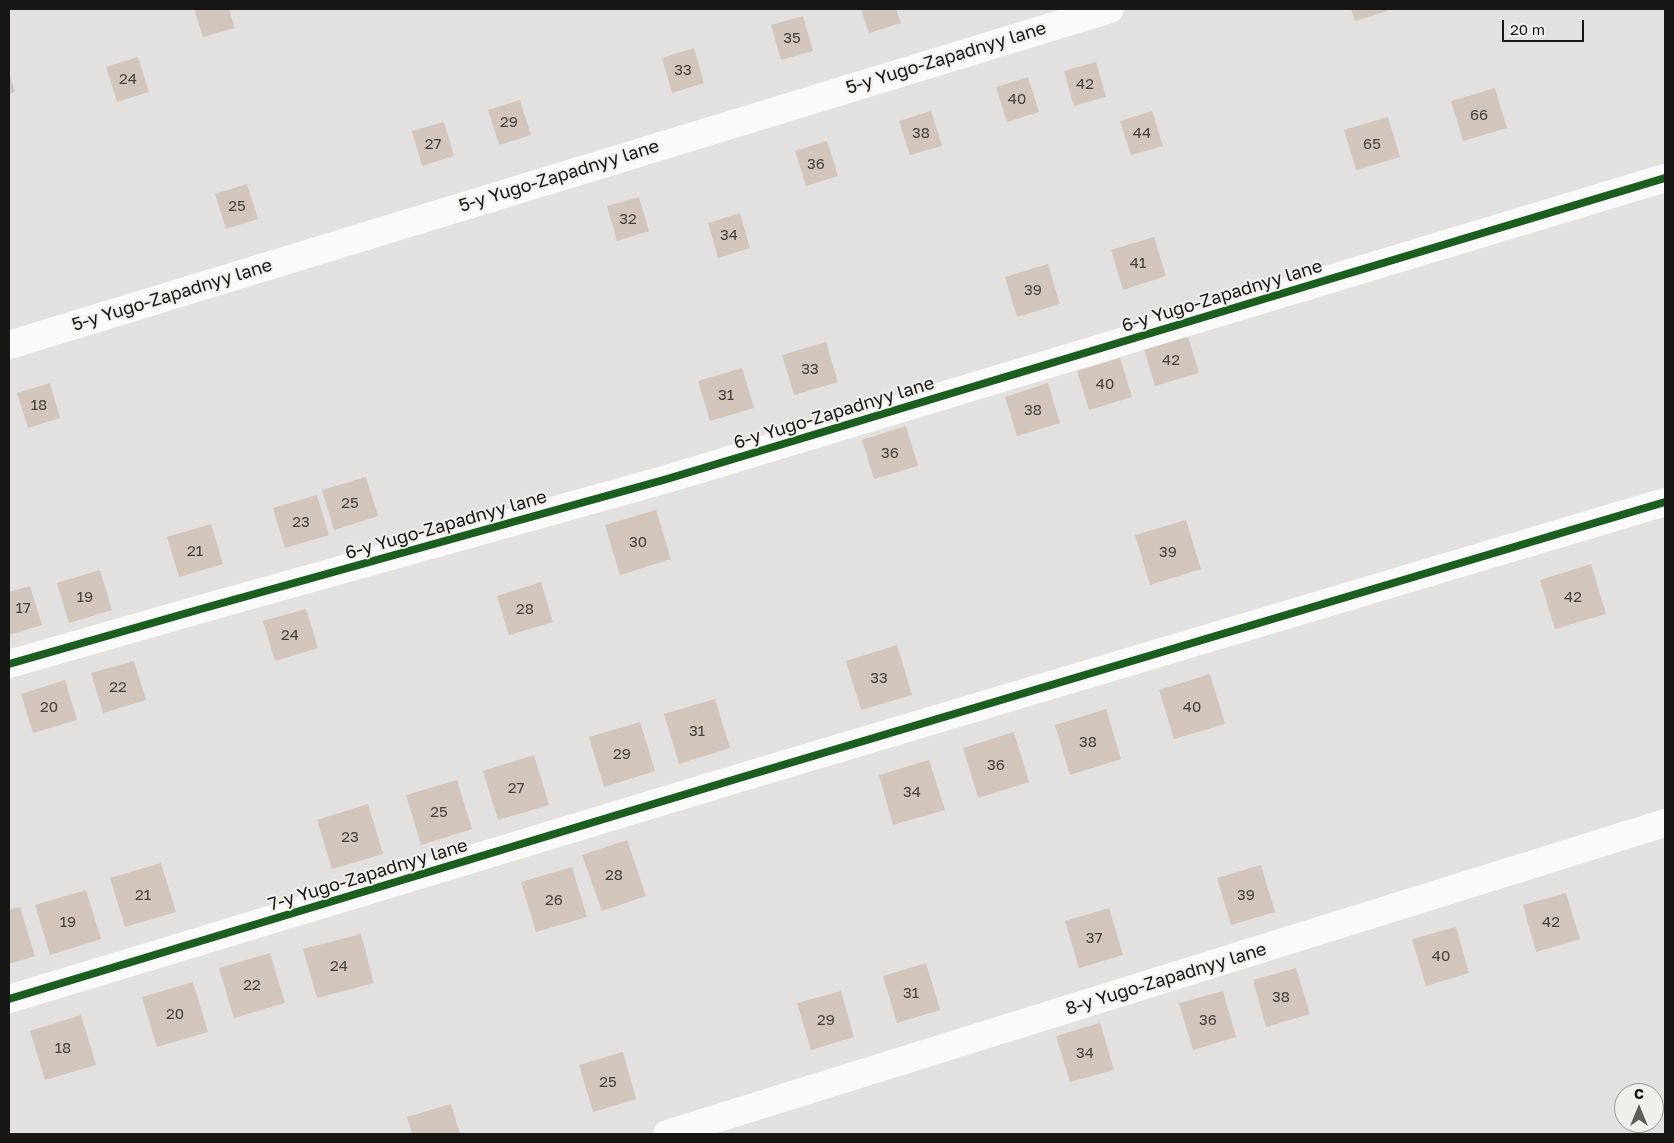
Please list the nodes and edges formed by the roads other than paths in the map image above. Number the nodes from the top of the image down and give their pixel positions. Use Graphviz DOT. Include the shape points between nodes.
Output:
graph roads {
  1 [pos="1110,9"];
  2 [pos="1665,178"];
  3 [pos="9,345"];
  4 [pos="1665,502"];
  5 [pos="9,664"];
  6 [pos="1665,823"];
  7 [pos="9,999"];
  8 [pos="667,1134"];
  1 -- 3 [label="street, 5-y Yugo-Zapadnyy lane"];
  2 -- 5 [label="street, 6-y Yugo-Zapadnyy lane" via="667,479"];
  4 -- 7 [label="street, 7-y Yugo-Zapadnyy lane"];
  6 -- 8 [label="street, 8-y Yugo-Zapadnyy lane"];
}
